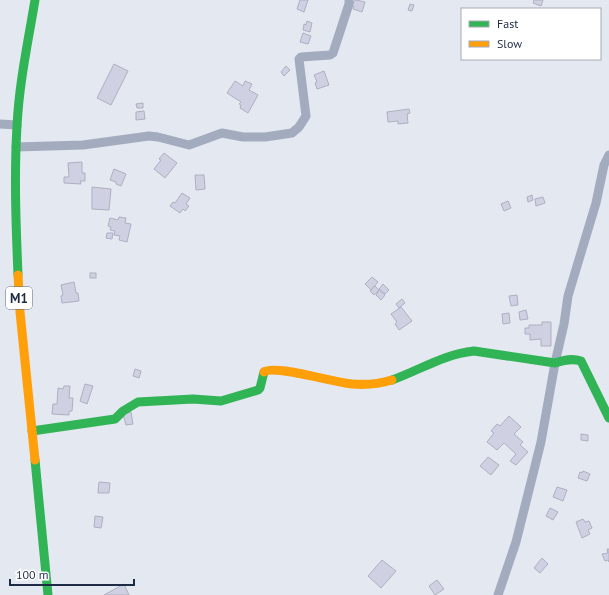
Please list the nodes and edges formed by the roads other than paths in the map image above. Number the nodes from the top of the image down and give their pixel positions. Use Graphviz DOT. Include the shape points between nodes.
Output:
graph roads {
  1 [pos="35,0"];
  2 [pos="348,0"];
  3 [pos="0,124"];
  4 [pos="17,125"];
  5 [pos="16,147"];
  6 [pos="609,154"];
  7 [pos="555,363"];
  8 [pos="609,418"];
  9 [pos="32,432"];
  10 [pos="48,595"];
  11 [pos="498,595"];
  1 -- 4 [label="main road, M1" via="25,55"];
  2 -- 5 [label="street" via="349,4 332,53 299,59 306,116 292,134 265,138 222,133 189,145 149,136 83,145"];
  3 -- 4 [label="street"];
  4 -- 5 [label="main road, M1"];
  5 -- 9 [label="main road, M1" via="15,190 20,312"];
  6 -- 7 [label="street" via="568,296"];
  7 -- 8 [label="main road" via="575,359 581,362"];
  7 -- 9 [label="main road" via="470,351 437,360 390,380 352,385 295,372 268,369 264,371 258,390 221,401 193,399 138,402 115,419"];
  7 -- 11 [label="street" via="542,438 518,535"];
  9 -- 10 [label="main road, M1"];
}
